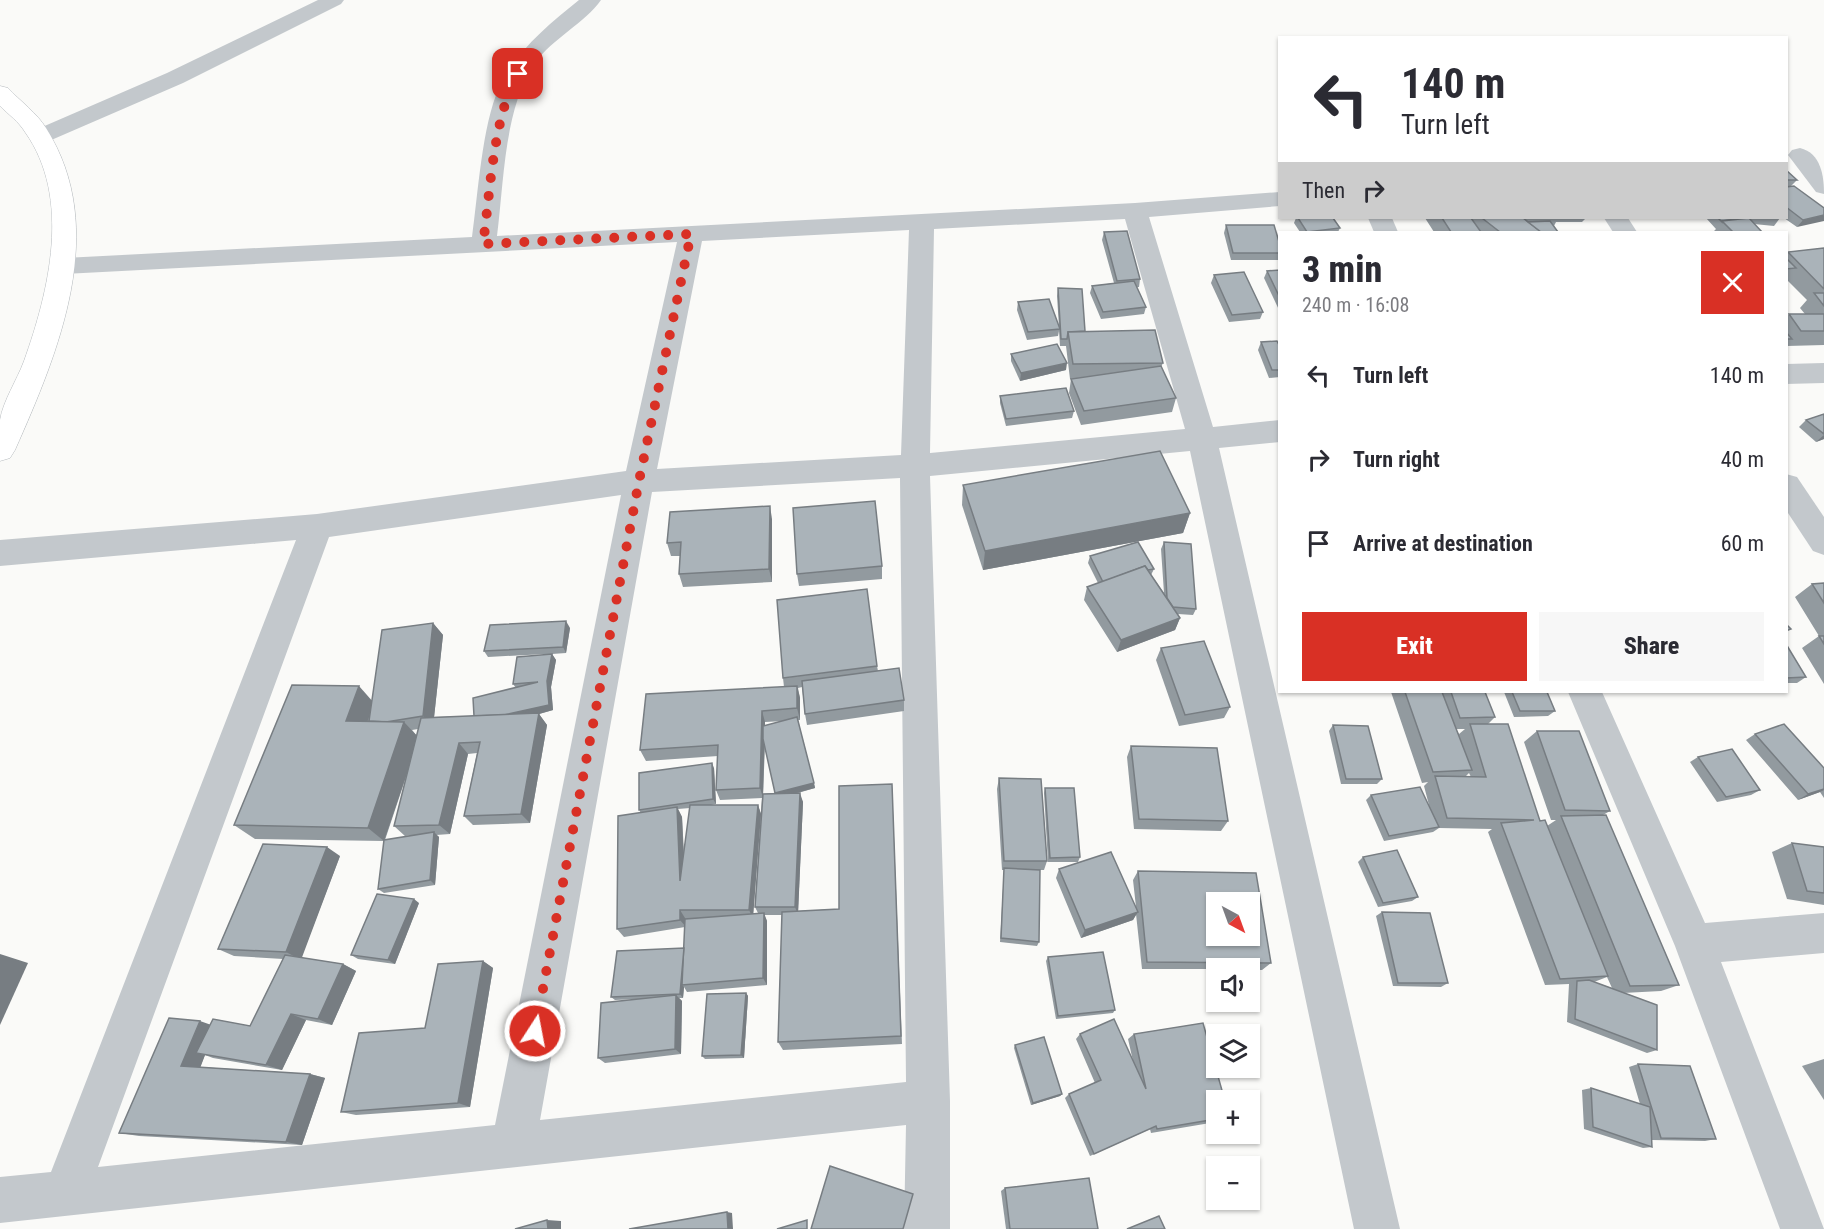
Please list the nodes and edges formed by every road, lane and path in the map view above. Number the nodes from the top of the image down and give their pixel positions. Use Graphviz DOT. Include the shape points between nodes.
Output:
graph roads {
  1 [pos="334,0"];
  2 [pos="591,0"];
  3 [pos="0,93"];
  4 [pos="42,136"];
  5 [pos="1824,153"];
  6 [pos="1793,156"];
  7 [pos="1824,187"];
  8 [pos="1278,199"];
  9 [pos="1135,211"];
  10 [pos="922,222"];
  11 [pos="691,234"];
  12 [pos="483,244"];
  13 [pos="64,266"];
  14 [pos="1824,373"];
  15 [pos="1788,374"];
  16 [pos="1278,431"];
  17 [pos="1202,439"];
  18 [pos="0,450"];
  19 [pos="915,466"];
  20 [pos="639,481"];
  21 [pos="1788,487"];
  22 [pos="317,526"];
  23 [pos="1824,542"];
  24 [pos="0,553"];
  25 [pos="1585,693"];
  26 [pos="1824,933"];
  27 [pos="1694,944"];
  28 [pos="928,1101"];
  29 [pos="513,1145"];
  30 [pos="66,1193"];
  31 [pos="0,1200"];
  32 [pos="927,1229"];
  33 [pos="1377,1229"];
  34 [pos="1803,1229"];
  1 -- 4 [label="street" via="175,78"];
  2 -- 12 [label="street" via="548,35 510,88 501,119"];
  3 -- 4 [label="main road"];
  4 -- 13 [label="main road" via="64,199"];
  5 -- 6 [label="street"];
  6 -- 7 [label="street"];
  8 -- 9 [label="street"];
  9 -- 10 [label="street"];
  9 -- 17 [label="street"];
  10 -- 11 [label="street"];
  10 -- 19 [label="street"];
  11 -- 12 [label="street"];
  11 -- 20 [label="street"];
  12 -- 13 [label="street"];
  13 -- 18 [label="main road" via="42,352"];
  14 -- 15 [label="street"];
  16 -- 17 [label="street"];
  17 -- 19 [label="street"];
  17 -- 33 [label="street"];
  19 -- 20 [label="street"];
  19 -- 28 [label="street"];
  20 -- 22 [label="street"];
  20 -- 29 [label="street"];
  21 -- 23 [label="street"];
  22 -- 24 [label="street"];
  22 -- 30 [label="street"];
  25 -- 27 [label="street"];
  26 -- 27 [label="street"];
  27 -- 34 [label="street"];
  28 -- 29 [label="street"];
  28 -- 32 [label="street"];
  29 -- 30 [label="street"];
  30 -- 31 [label="street"];
}
